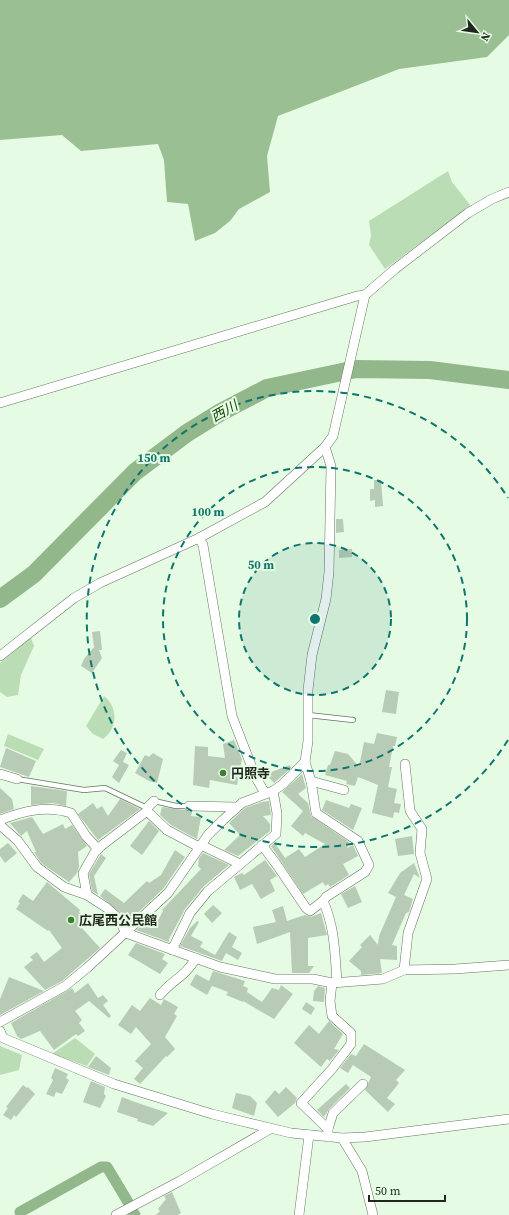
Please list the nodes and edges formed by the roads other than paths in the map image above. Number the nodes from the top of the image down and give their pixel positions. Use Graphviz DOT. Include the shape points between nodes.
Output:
graph roads {
  1 [pos="509,192"];
  2 [pos="365,295"];
  3 [pos="0,403"];
  4 [pos="325,447"];
  5 [pos="199,538"];
  6 [pos="0,656"];
  7 [pos="308,715"];
  8 [pos="354,720"];
  9 [pos="305,762"];
  10 [pos="405,764"];
  11 [pos="0,774"];
  12 [pos="17,780"];
  13 [pos="311,781"];
  14 [pos="344,790"];
  15 [pos="269,792"];
  16 [pos="189,806"];
  17 [pos="149,807"];
  18 [pos="236,807"];
  19 [pos="0,820"];
  20 [pos="0,825"];
  21 [pos="262,845"];
  22 [pos="200,846"];
  23 [pos="98,849"];
  24 [pos="240,864"];
  25 [pos="87,895"];
  26 [pos="323,901"];
  27 [pos="126,933"];
  28 [pos="172,950"];
  29 [pos="196,958"];
  30 [pos="509,965"];
  31 [pos="404,970"];
  32 [pos="335,983"];
  33 [pos="160,995"];
  34 [pos="0,1022"];
  35 [pos="0,1031"];
  36 [pos="363,1084"];
  37 [pos="509,1119"];
  38 [pos="270,1129"];
  39 [pos="328,1133"];
  40 [pos="309,1135"];
  41 [pos="342,1138"];
  42 [pos="116,1215"];
  43 [pos="299,1215"];
  44 [pos="373,1215"];
  1 -- 2 [label="street" via="468,213"];
  2 -- 3 [label="street"];
  2 -- 4 [label="street" via="333,436"];
  4 -- 5 [label="street" via="265,502"];
  4 -- 7 [label="street" via="331,466 329,572 326,599 312,654"];
  5 -- 6 [label="street" via="100,583 74,598"];
  5 -- 15 [label="street" via="203,546 232,716 256,778"];
  7 -- 8 [label="lane"];
  7 -- 9 [label="street"];
  9 -- 13 [label="street"];
  9 -- 15 [label="street" via="294,775"];
  10 -- 31 [label="street" via="410,811 422,829 420,853 427,879 408,933"];
  11 -- 12 [label="street"];
  12 -- 17 [label="lane" via="84,790 105,788"];
  13 -- 14 [label="street"];
  13 -- 26 [label="street" via="316,813 358,841 369,865 365,872"];
  15 -- 18 [label="street"];
  15 -- 21 [label="street" via="277,813 276,834"];
  16 -- 17 [label="lane"];
  16 -- 18 [label="street"];
  17 -- 22 [label="street" via="167,830"];
  17 -- 23 [label="street"];
  18 -- 22 [label="street"];
  19 -- 23 [label="street" via="28,810 62,810 72,813 86,836"];
  20 -- 25 [label="street" via="18,840 37,867 64,887"];
  21 -- 24 [label="street"];
  21 -- 26 [label="street" via="306,908 310,910"];
  22 -- 24 [label="street"];
  22 -- 27 [label="street" via="168,892"];
  23 -- 25 [label="street" via="83,873"];
  24 -- 28 [label="street" via="208,891 190,913"];
  25 -- 27 [label="street" via="118,918"];
  26 -- 32 [label="street" via="331,923 335,946"];
  27 -- 28 [label="street"];
  27 -- 34 [label="street" via="65,986"];
  28 -- 29 [label="street"];
  29 -- 32 [label="street" via="220,967 275,979 313,979"];
  29 -- 33 [label="street" via="186,972 168,985"];
  30 -- 31 [label="street"];
  31 -- 32 [label="street" via="383,978"];
  32 -- 39 [label="street" via="330,1001 332,1016 351,1033 351,1044 301,1103"];
  35 -- 38 [label="street" via="3,1038 114,1084 164,1101"];
  36 -- 39 [label="street" via="333,1113"];
  37 -- 41 [label="street"];
  38 -- 40 [label="street"];
  38 -- 42 [label="street"];
  39 -- 40 [label="street"];
  39 -- 41 [label="street"];
  40 -- 43 [label="street"];
  41 -- 44 [label="street" via="362,1171"];
}
